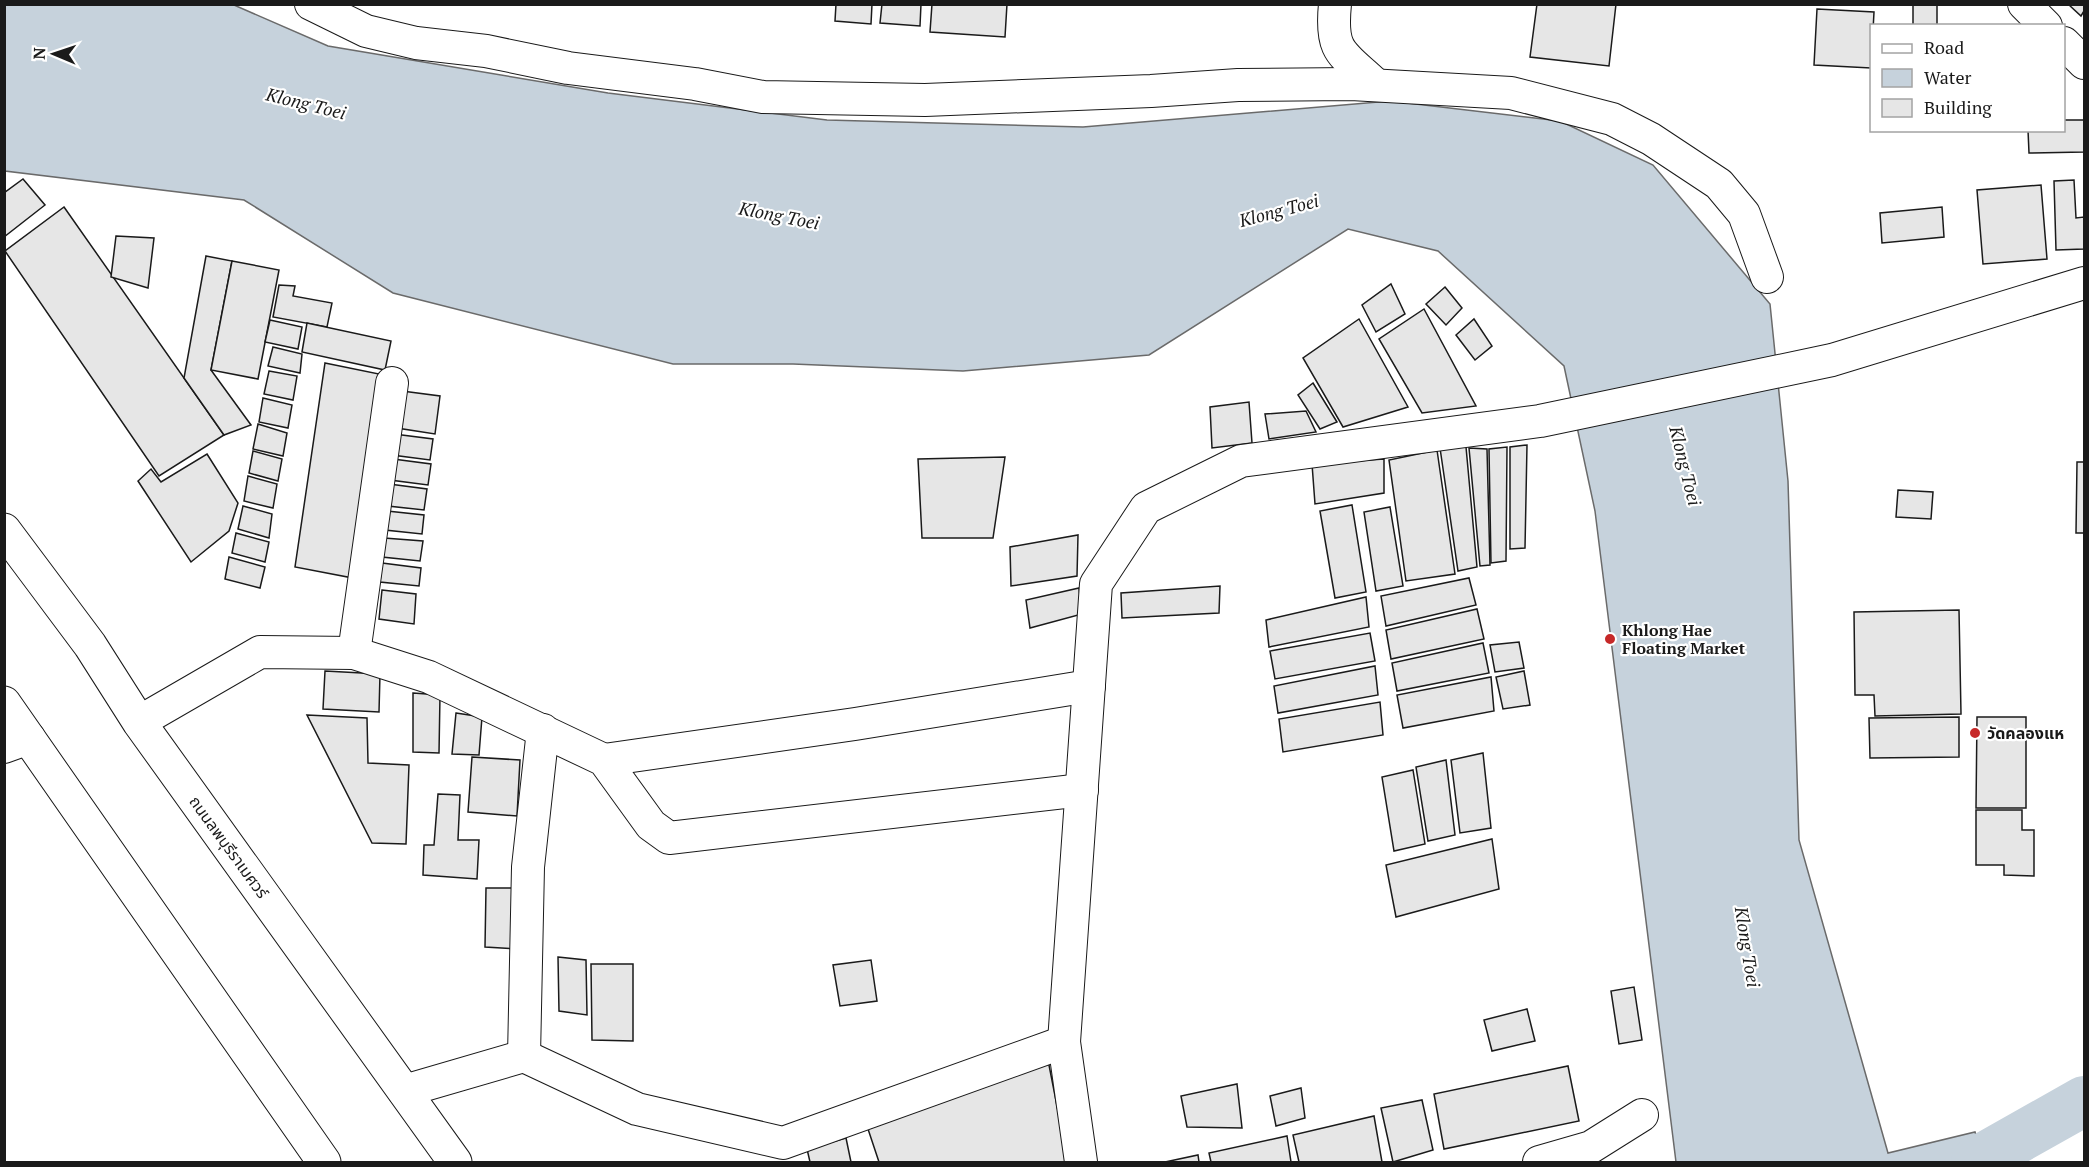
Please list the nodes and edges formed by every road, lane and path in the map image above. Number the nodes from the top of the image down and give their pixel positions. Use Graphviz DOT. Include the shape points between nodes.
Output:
graph roads {
  1 [pos="311,4"];
  2 [pos="1335,4"];
  3 [pos="2024,4"];
  4 [pos="2044,24"];
  5 [pos="2065,44"];
  6 [pos="2085,63"];
  7 [pos="1375,84"];
  8 [pos="1767,277"];
  9 [pos="2085,283"];
  10 [pos="392,383"];
  11 [pos="4,530"];
  12 [pos="354,653"];
  13 [pos="1089,686"];
  14 [pos="4,703"];
  15 [pos="140,722"];
  16 [pos="543,730"];
  17 [pos="17,742"];
  18 [pos="604,760"];
  19 [pos="1082,790"];
  20 [pos="1064,1042"];
  21 [pos="524,1056"];
  22 [pos="404,1091"];
  23 [pos="1642,1115"];
  24 [pos="322,1162"];
  25 [pos="455,1162"];
  26 [pos="465,1162"];
  27 [pos="1081,1162"];
  28 [pos="1539,1162"];
  1 -- 7 [label="street" via="366,31 416,43 763,97 925,100 1238,85"];
  2 -- 7 [label="street" via="1335,42"];
  3 -- 4 [label="street"];
  5 -- 6 [label="street"];
  7 -- 8 [label="street" via="1511,93 1583,110 1632,129 1719,184 1744,214"];
  9 -- 13 [label="street" via="1832,360 1540,421 1241,461 1146,507 1096,584"];
  10 -- 12 [label="street"];
  11 -- 15 [label="main road, ถนนลพบุรีราเมศวร์" via="90,645"];
  12 -- 15 [label="street" via="260,652"];
  12 -- 16 [label="street" via="429,677"];
  13 -- 18 [label="street"];
  13 -- 19 [label="street"];
  14 -- 17 [label="main road"];
  15 -- 22 [label="main road, ถนนลพบุรีราเมศวร์"];
  16 -- 18 [label="street"];
  16 -- 21 [label="street" via="529,858"];
  17 -- 24 [label="main road"];
  18 -- 19 [label="street" via="651,825 669,838"];
  19 -- 20 [label="street"];
  20 -- 21 [label="street" via="783,1143 637,1109"];
  20 -- 27 [label="street"];
  21 -- 22 [label="street"];
  22 -- 25 [label="main road, ถนนลพบุรีราเมศวร์"];
  22 -- 26 [label="main road"];
  23 -- 28 [label="street" via="1592,1147"];
}
